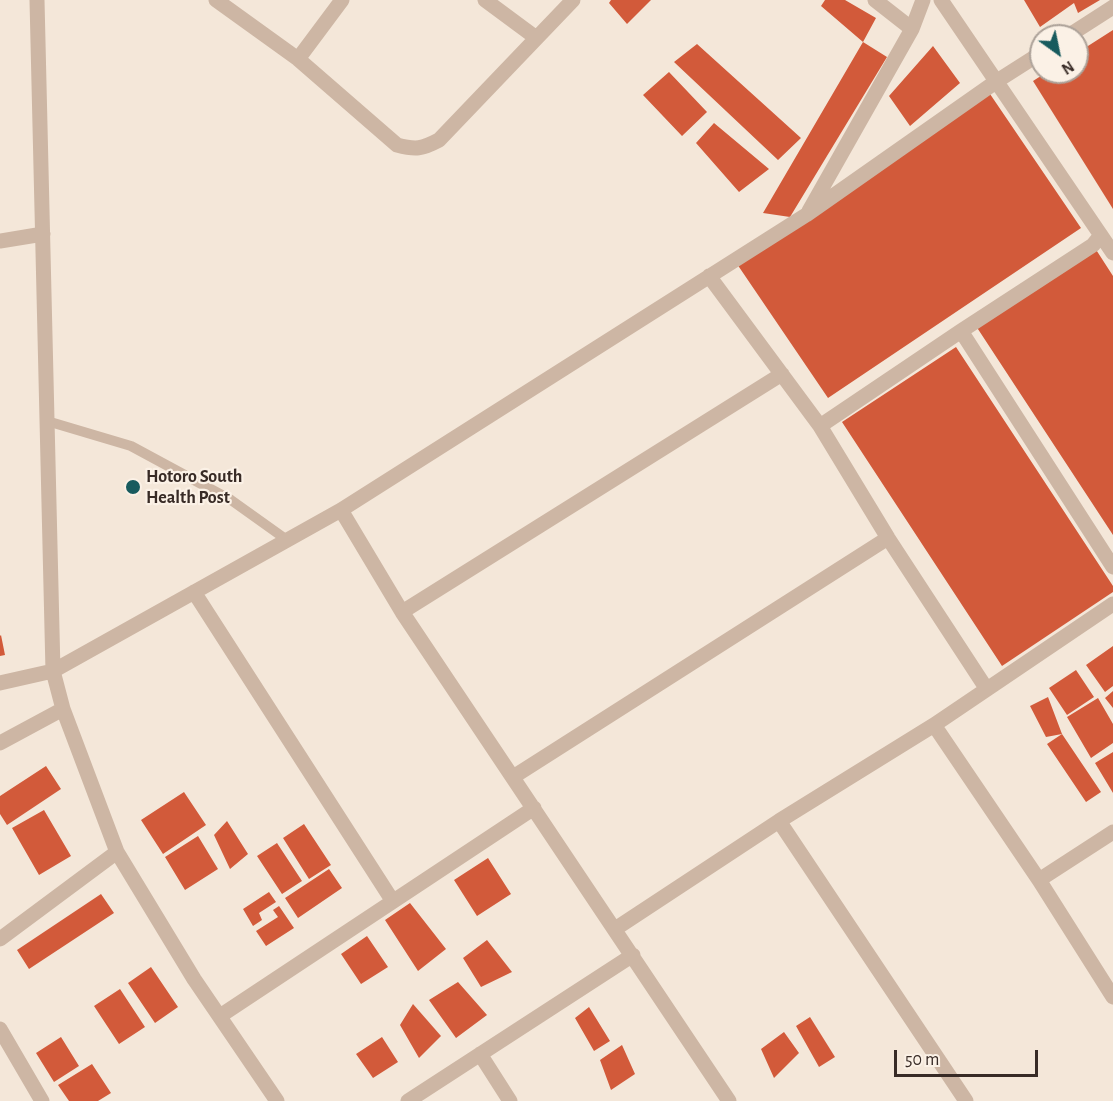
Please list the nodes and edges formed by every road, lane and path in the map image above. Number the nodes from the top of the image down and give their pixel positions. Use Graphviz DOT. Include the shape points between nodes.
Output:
graph roads {
  1 [pos="37,0"];
  2 [pos="216,0"];
  3 [pos="342,0"];
  4 [pos="485,0"];
  5 [pos="573,0"];
  6 [pos="875,0"];
  7 [pos="923,0"];
  8 [pos="940,0"];
  9 [pos="1113,7"];
  10 [pos="1087,24"];
  11 [pos="912,29"];
  12 [pos="535,37"];
  13 [pos="298,59"];
  14 [pos="1029,61"];
  15 [pos="997,81"];
  16 [pos="806,215"];
  17 [pos="43,234"];
  18 [pos="1101,235"];
  19 [pos="0,241"];
  20 [pos="1113,253"];
  21 [pos="709,276"];
  22 [pos="961,331"];
  23 [pos="782,374"];
  24 [pos="47,421"];
  25 [pos="820,426"];
  26 [pos="341,510"];
  27 [pos="888,538"];
  28 [pos="287,540"];
  29 [pos="1113,567"];
  30 [pos="194,592"];
  31 [pos="1113,604"];
  32 [pos="402,612"];
  33 [pos="53,671"];
  34 [pos="0,683"];
  35 [pos="986,688"];
  36 [pos="63,709"];
  37 [pos="933,725"];
  38 [pos="0,743"];
  39 [pos="513,777"];
  40 [pos="534,808"];
  41 [pos="779,821"];
  42 [pos="1113,832"];
  43 [pos="117,852"];
  44 [pos="1039,880"];
  45 [pos="392,900"];
  46 [pos="615,929"];
  47 [pos="0,939"];
  48 [pos="633,955"];
  49 [pos="1113,997"];
  50 [pos="220,1016"];
  51 [pos="0,1029"];
  52 [pos="480,1054"];
  53 [pos="42,1101"];
  54 [pos="277,1101"];
  55 [pos="408,1101"];
  56 [pos="510,1101"];
  57 [pos="729,1101"];
  58 [pos="966,1101"];
  1 -- 17 [label="street"];
  2 -- 13 [label="street"];
  3 -- 13 [label="street"];
  4 -- 12 [label="street"];
  5 -- 12 [label="street"];
  6 -- 11 [label="street"];
  7 -- 11 [label="street"];
  8 -- 15 [label="street"];
  9 -- 10 [label="street"];
  11 -- 16 [label="street"];
  12 -- 13 [label="street" via="439,140 423,149 397,145"];
  14 -- 15 [label="street"];
  15 -- 16 [label="street"];
  15 -- 18 [label="street"];
  16 -- 21 [label="street"];
  17 -- 19 [label="street"];
  17 -- 24 [label="street"];
  18 -- 20 [label="street"];
  18 -- 22 [label="street" via="1093,245"];
  21 -- 23 [label="street"];
  21 -- 26 [label="street"];
  22 -- 25 [label="street"];
  22 -- 29 [label="street"];
  23 -- 25 [label="street"];
  23 -- 32 [label="street"];
  24 -- 28 [label="lane" via="131,446 231,500"];
  24 -- 33 [label="street"];
  25 -- 27 [label="street"];
  26 -- 28 [label="street"];
  26 -- 32 [label="street"];
  27 -- 35 [label="street"];
  27 -- 39 [label="street"];
  28 -- 30 [label="street"];
  30 -- 33 [label="street"];
  30 -- 45 [label="street"];
  31 -- 35 [label="street"];
  32 -- 39 [label="street"];
  33 -- 34 [label="street"];
  33 -- 36 [label="street"];
  35 -- 37 [label="street"];
  36 -- 38 [label="street"];
  36 -- 43 [label="street"];
  37 -- 41 [label="street"];
  37 -- 44 [label="street"];
  39 -- 40 [label="street"];
  40 -- 45 [label="street"];
  40 -- 46 [label="street"];
  41 -- 46 [label="street"];
  41 -- 58 [label="street"];
  42 -- 44 [label="street"];
  43 -- 47 [label="street"];
  43 -- 50 [label="street"];
  44 -- 49 [label="street"];
  45 -- 50 [label="street"];
  46 -- 48 [label="street"];
  48 -- 52 [label="street"];
  48 -- 57 [label="street"];
  50 -- 54 [label="street"];
  51 -- 53 [label="street"];
  52 -- 55 [label="street"];
  52 -- 56 [label="street"];
}
